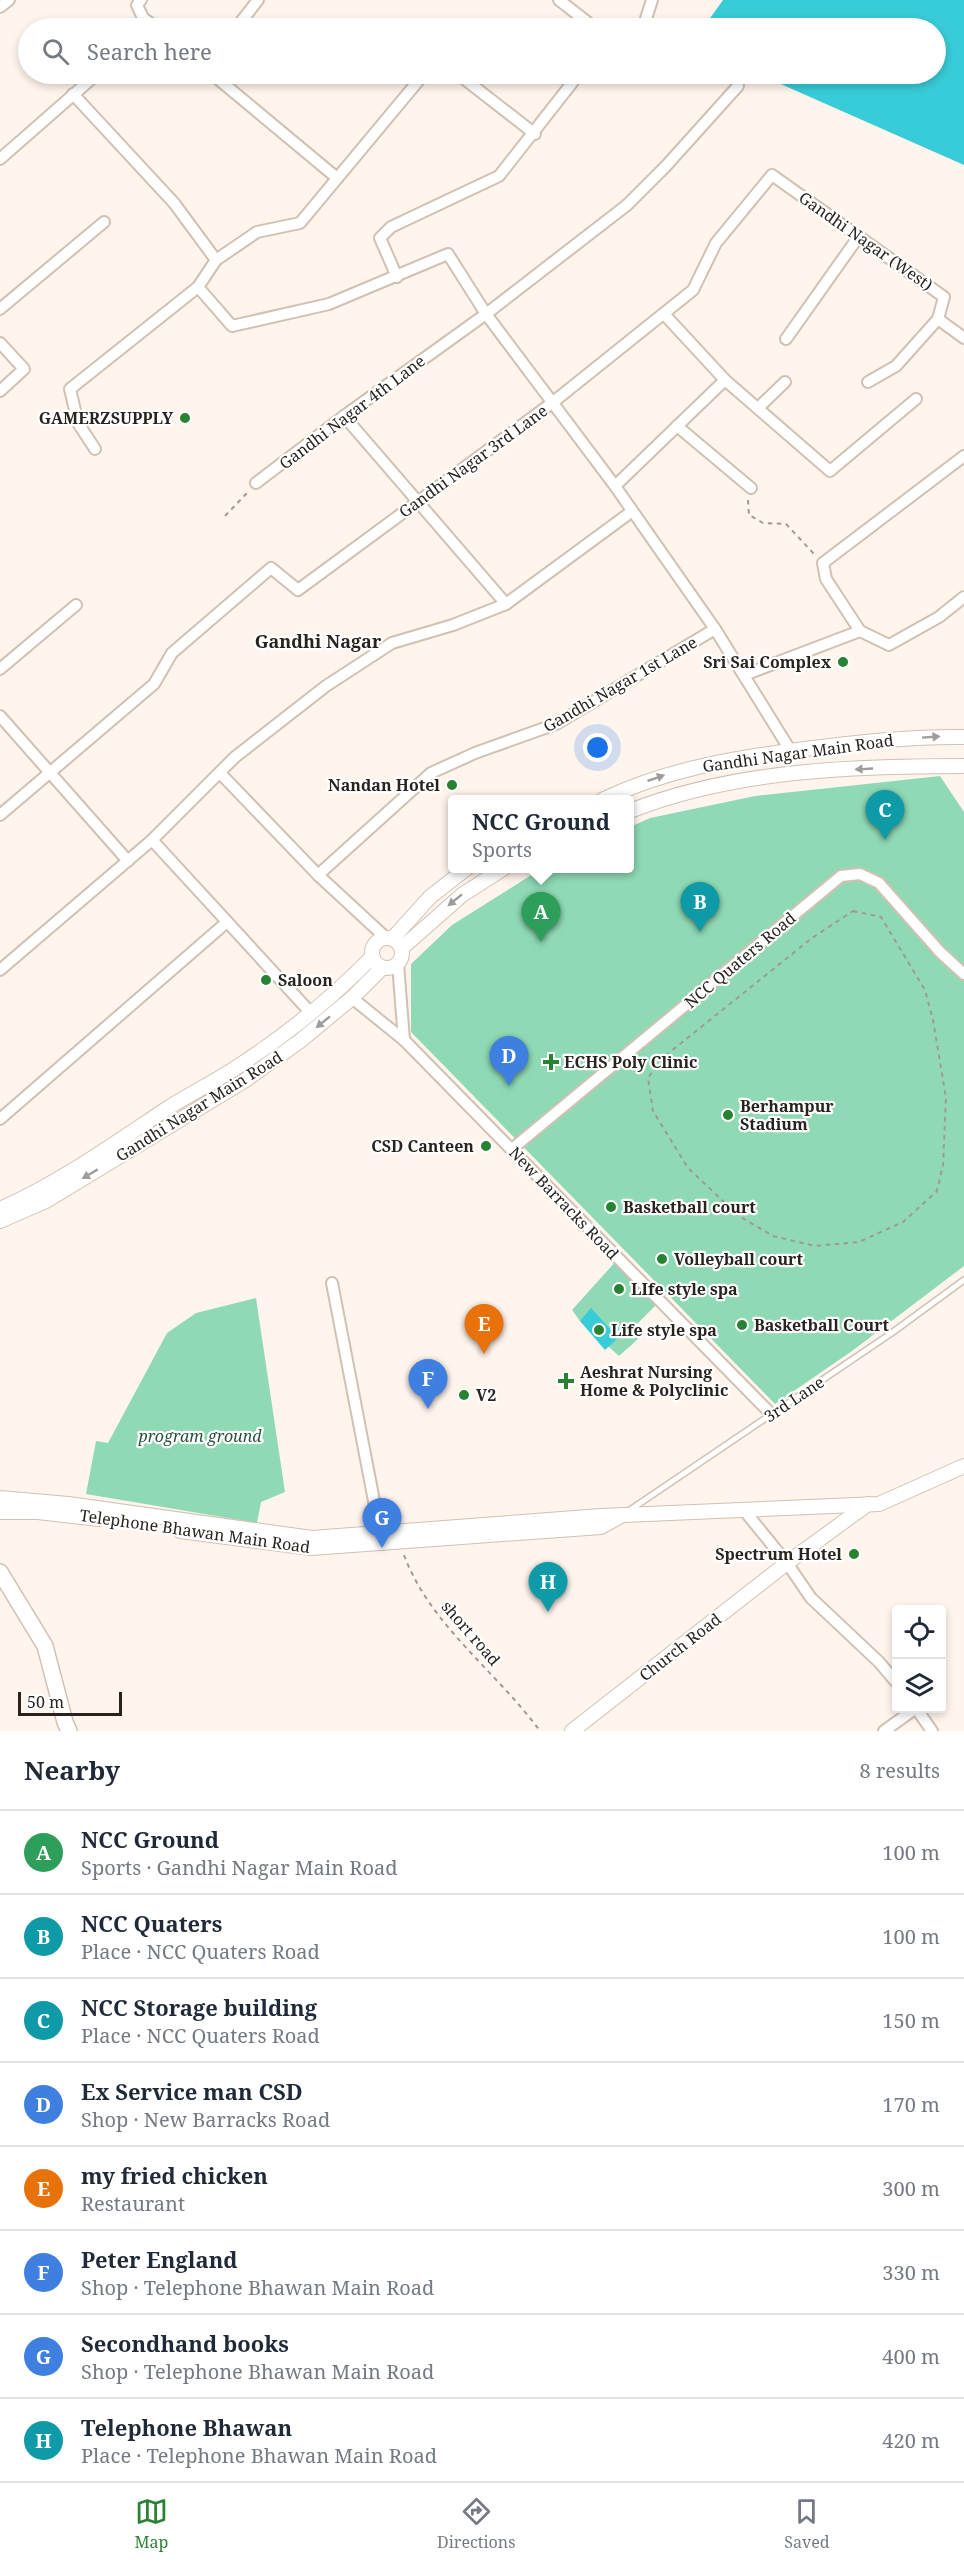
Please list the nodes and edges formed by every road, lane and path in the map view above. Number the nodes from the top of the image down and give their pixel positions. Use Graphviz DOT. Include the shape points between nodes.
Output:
graph roads {
  1 [pos="9,0"];
  2 [pos="141,0"];
  3 [pos="258,0"];
  4 [pos="559,0"];
  5 [pos="652,0"];
  6 [pos="0,7"];
  7 [pos="140,18"];
  8 [pos="244,18"];
  9 [pos="582,18"];
  10 [pos="646,18"];
  11 [pos="85,84"];
  12 [pos="224,84"];
  13 [pos="416,84"];
  14 [pos="471,84"];
  15 [pos="572,84"];
  16 [pos="738,86"];
  17 [pos="73,94"];
  18 [pos="535,134"];
  19 [pos="0,159"];
  20 [pos="772,175"];
  21 [pos="337,178"];
  22 [pos="104,222"];
  23 [pos="859,236"];
  24 [pos="216,260"];
  25 [pos="397,277"];
  26 [pos="198,287"];
  27 [pos="0,309"];
  28 [pos="486,314"];
  29 [pos="664,314"];
  30 [pos="938,319"];
  31 [pos="964,338"];
  32 [pos="786,339"];
  33 [pos="0,344"];
  34 [pos="725,380"];
  35 [pos="785,382"];
  36 [pos="868,382"];
  37 [pos="0,391"];
  38 [pos="916,399"];
  39 [pos="552,403"];
  40 [pos="758,408"];
  41 [pos="344,416"];
  42 [pos="677,426"];
  43 [pos="95,449"];
  44 [pos="964,456"];
  45 [pos="256,483"];
  46 [pos="615,486"];
  47 [pos="751,488"];
  48 [pos="416,502"];
  49 [pos="631,512"];
  50 [pos="225,516"];
  51 [pos="823,563"];
  52 [pos="964,597"];
  53 [pos="506,604"];
  54 [pos="75,605"];
  55 [pos="715,629"];
  56 [pos="860,631"];
  57 [pos="0,669"];
  58 [pos="744,675"];
  59 [pos="0,716"];
  60 [pos="964,737"];
  61 [pos="790,750"];
  62 [pos="964,765"];
  63 [pos="50,773"];
  64 [pos="220,773"];
  65 [pos="615,795"];
  66 [pos="634,809"];
  67 [pos="0,815"];
  68 [pos="152,840"];
  69 [pos="128,861"];
  70 [pos="461,873"];
  71 [pos="496,873"];
  72 [pos="318,875"];
  73 [pos="227,922"];
  74 [pos="394,941"];
  75 [pos="371,958"];
  76 [pos="398,964"];
  77 [pos="382,968"];
  78 [pos="0,970"];
  79 [pos="964,974"];
  80 [pos="352,998"];
  81 [pos="310,1012"];
  82 [pos="404,1040"];
  83 [pos="0,1119"];
  84 [pos="512,1149"];
  85 [pos="943,1165"];
  86 [pos="0,1209"];
  87 [pos="0,1221"];
  88 [pos="964,1280"];
  89 [pos="332,1283"];
  90 [pos="771,1414"];
  91 [pos="964,1458"];
  92 [pos="964,1466"];
  93 [pos="0,1498"];
  94 [pos="867,1505"];
  95 [pos="743,1509"];
  96 [pos="0,1512"];
  97 [pos="623,1515"];
  98 [pos="380,1532"];
  99 [pos="398,1541"];
  100 [pos="787,1563"];
  101 [pos="0,1572"];
  102 [pos="892,1677"];
  103 [pos="69,1731"];
  104 [pos="540,1731"];
  105 [pos="572,1731"];
  106 [pos="884,1731"];
  107 [pos="932,1731"];
  1 -- 6 [label="street"];
  2 -- 7 [label="street" via="137,5"];
  3 -- 8 [label="street"];
  4 -- 9 [label="street"];
  5 -- 10 [label="street"];
  11 -- 17 [label="street"];
  12 -- 21 [label="street"];
  13 -- 21 [label="street"];
  14 -- 18 [label="street"];
  15 -- 18 [label="street"];
  16 -- 28 [label="street, Gandhi Nagar 4th Lane" via="627,205"];
  17 -- 19 [label="street"];
  17 -- 24 [label="street" via="174,203"];
  18 -- 25 [label="street" via="500,176 391,227 380,238"];
  20 -- 23 [label="street, Gandhi Nagar (West)"];
  20 -- 29 [label="street, Gandhi Nagar 3rd Lane" via="716,243 693,290"];
  21 -- 24 [label="street" via="300,223 257,232"];
  22 -- 27 [label="street"];
  23 -- 30 [label="street, Gandhi Nagar (West)" via="944,297"];
  23 -- 32 [label="street"];
  24 -- 26 [label="street"];
  25 -- 26 [label="street" via="329,304 232,326"];
  25 -- 28 [label="street" via="448,254"];
  26 -- 43 [label="street" via="70,389 78,423"];
  28 -- 39 [label="street"];
  28 -- 41 [label="street, Gandhi Nagar 4th Lane"];
  29 -- 34 [label="street"];
  29 -- 39 [label="street, Gandhi Nagar 3rd Lane"];
  30 -- 31 [label="street"];
  30 -- 36 [label="street" via="896,366"];
  33 -- 37 [label="street" via="24,369"];
  34 -- 40 [label="street"];
  34 -- 42 [label="street"];
  35 -- 40 [label="street"];
  38 -- 40 [label="street" via="830,471"];
  39 -- 46 [label="street"];
  39 -- 48 [label="street, Gandhi Nagar 3rd Lane"];
  41 -- 45 [label="street, Gandhi Nagar 4th Lane"];
  41 -- 48 [label="street"];
  42 -- 46 [label="street"];
  42 -- 47 [label="street"];
  44 -- 51 [label="street"];
  45 -- 50 [label="path"];
  46 -- 49 [label="street"];
  47 -- 51 [label="path" via="749,515 763,523 786,524"];
  48 -- 53 [label="street"];
  48 -- 63 [label="street, Gandhi Nagar 3rd Lane" via="298,591 271,568 172,653 154,684"];
  49 -- 53 [label="street"];
  49 -- 55 [label="street"];
  51 -- 56 [label="street" via="826,579"];
  52 -- 56 [label="street" via="939,617 890,645"];
  53 -- 64 [label="street" via="392,643 326,686"];
  54 -- 57 [label="street"];
  55 -- 58 [label="street"];
  55 -- 72 [label="street, Gandhi Nagar 1st Lane" via="556,724 431,773"];
  56 -- 58 [label="street"];
  58 -- 61 [label="street"];
  59 -- 63 [label="street"];
  61 -- 60 [label="street, Gandhi Nagar Main Road, one-way" via="852,742"];
  65 -- 61 [label="street, Gandhi Nagar Main Road, one-way" via="678,770"];
  62 -- 66 [label="street, Gandhi Nagar Main Road, one-way" via="861,768 735,781 672,795"];
  63 -- 67 [label="street"];
  63 -- 69 [label="street"];
  64 -- 68 [label="street"];
  64 -- 72 [label="street"];
  68 -- 69 [label="street"];
  68 -- 73 [label="street"];
  69 -- 78 [label="street"];
  70 -- 74 [label="street" via="430,897"];
  71 -- 74 [label="street, one-way"];
  72 -- 74 [label="street"];
  73 -- 81 [label="street"];
  73 -- 83 [label="street"];
  74 -- 75 [label="street, Gandhi Nagar Main Road" via="372,950"];
  74 -- 76 [label="street"];
  75 -- 77 [label="street"];
  75 -- 81 [label="street, Gandhi Nagar Main Road"];
  76 -- 77 [label="street"];
  76 -- 82 [label="street"];
  77 -- 80 [label="street, Gandhi Nagar Main Road"];
  79 -- 84 [label="street, NCC Quaters Road" via="879,883 860,874 841,876"];
  80 -- 82 [label="street, New Barracks Road"];
  80 -- 87 [label="street, Gandhi Nagar Main Road, one-way" via="244,1081 46,1201"];
  81 -- 86 [label="street, Gandhi Nagar Main Road" via="249,1060 76,1169"];
  82 -- 84 [label="street, New Barracks Road"];
  84 -- 90 [label="street, New Barracks Road"];
  85 -- 85 [label="path" via="946,1098 933,1020 925,990 881,917 853,910 812,938 660,1060 648,1078 653,1111 688,1168 739,1216 773,1236 814,1246 859,1242 903,1222 920,1207 937,1191"];
  88 -- 90 [label="lane, 3rd Lane"];
  89 -- 98 [label="street"];
  90 -- 97 [label="lane, 3rd Lane"];
  91 -- 94 [label="street"];
  92 -- 94 [label="street" via="879,1504"];
  93 -- 98 [label="street, Telephone Bhawan Main Road" via="312,1538"];
  94 -- 95 [label="street"];
  94 -- 100 [label="street, Church Road"];
  95 -- 97 [label="street"];
  95 -- 100 [label="street"];
  96 -- 99 [label="street, Telephone Bhawan Main Road" via="72,1515 311,1548"];
  97 -- 98 [label="street, Telephone Bhawan Main Road"];
  97 -- 99 [label="street, Telephone Bhawan Main Road" via="602,1527"];
  99 -- 104 [label="path, short road" via="412,1576 432,1606"];
  100 -- 102 [label="street" via="812,1598"];
  100 -- 105 [label="street, Church Road"];
  101 -- 103 [label="main road" via="45,1646"];
  106 -- 107 [label="street" via="916,1708"];
}
